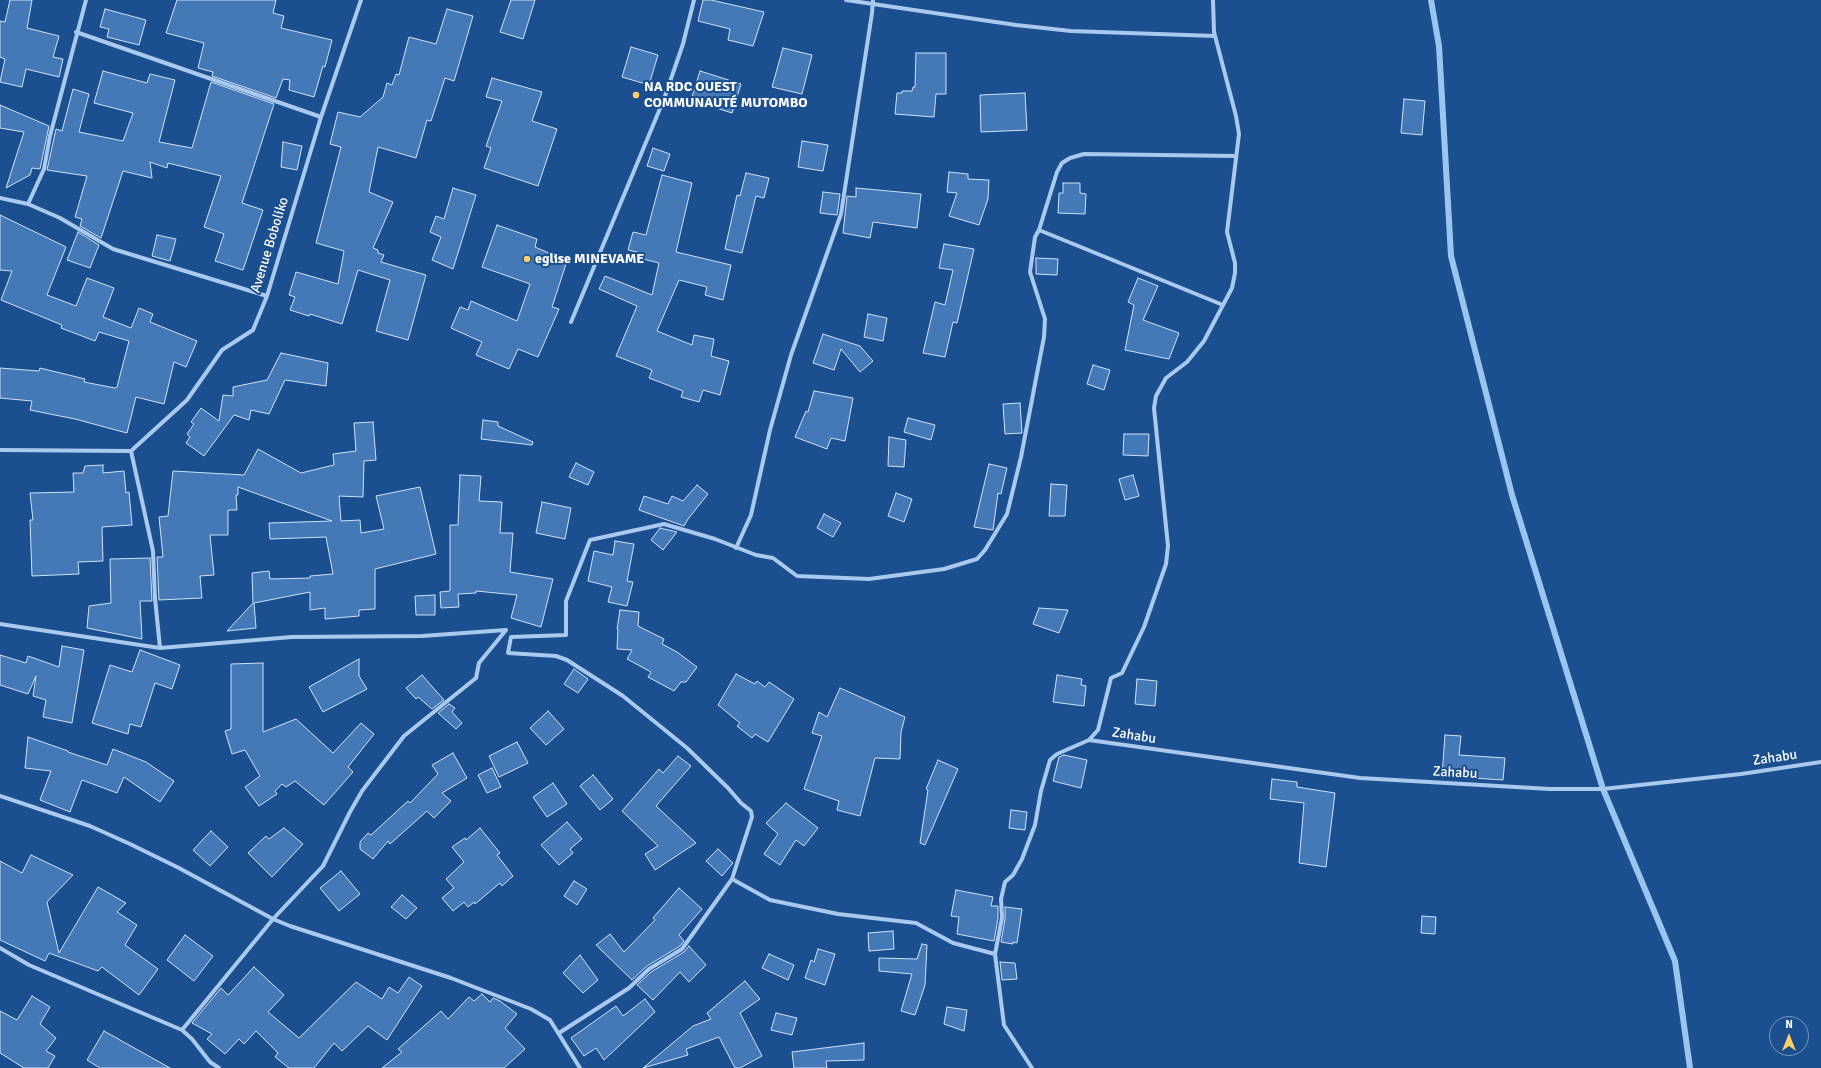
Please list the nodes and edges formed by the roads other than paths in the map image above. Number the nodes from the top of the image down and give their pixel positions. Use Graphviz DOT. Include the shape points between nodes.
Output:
graph roads {
  1 [pos="86,0"];
  2 [pos="361,0"];
  3 [pos="694,0"];
  4 [pos="846,0"];
  5 [pos="1213,0"];
  6 [pos="872,2"];
  7 [pos="76,32"];
  8 [pos="1215,36"];
  9 [pos="321,117"];
  10 [pos="1236,156"];
  11 [pos="0,198"];
  12 [pos="28,204"];
  13 [pos="1039,230"];
  14 [pos="267,296"];
  15 [pos="1223,305"];
  16 [pos="571,322"];
  17 [pos="0,450"];
  18 [pos="131,451"];
  19 [pos="736,548"];
  20 [pos="0,624"];
  21 [pos="160,648"];
  22 [pos="1089,740"];
  23 [pos="1821,762"];
  24 [pos="0,796"];
  25 [pos="732,879"];
  26 [pos="273,919"];
  27 [pos="0,948"];
  28 [pos="995,954"];
  29 [pos="182,1030"];
  30 [pos="559,1033"];
  31 [pos="219,1068"];
  32 [pos="580,1068"];
  33 [pos="1032,1068"];
  1 -- 7 [label="street"];
  2 -- 9 [label="street, Avenue Boboliko"];
  3 -- 16 [label="street" via="684,44 664,99"];
  4 -- 6 [label="street"];
  5 -- 8 [label="street"];
  6 -- 8 [label="street" via="1071,31"];
  6 -- 19 [label="street" via="841,214 791,355 751,515"];
  7 -- 9 [label="street"];
  7 -- 12 [label="street" via="44,169"];
  8 -- 10 [label="street" via="1236,116 1239,134"];
  9 -- 14 [label="street, Avenue Boboliko"];
  10 -- 13 [label="street" via="1084,154 1070,158 1062,163 1057,172"];
  10 -- 15 [label="street" via="1227,232 1235,273 1232,288"];
  11 -- 12 [label="street"];
  12 -- 14 [label="street" via="60,218 113,248"];
  13 -- 15 [label="street"];
  13 -- 19 [label="street" via="1035,238 1030,272 1045,319 1044,337 1021,457 1007,514 977,559 944,569 870,579 797,576 773,558"];
  14 -- 18 [label="street, Avenue Boboliko" via="253,330 222,350 187,400"];
  15 -- 22 [label="street" via="1204,341 1187,362 1166,378 1156,396 1154,408 1168,546 1166,564 1138,642 1122,673 1111,678 1098,730"];
  17 -- 18 [label="street"];
  18 -- 21 [label="street" via="153,551"];
  19 -- 25 [label="street" via="664,524 590,540 566,601 566,635 511,637 508,653 556,656 567,660 610,687 687,748 741,804 751,811 752,817"];
  20 -- 21 [label="street"];
  21 -- 26 [label="street" via="292,637 422,636 506,630 479,663 476,678 404,736 362,791 323,866"];
  22 -- 23 [label="street, Zahabu" via="1360,778 1550,790 1603,789 1741,774"];
  22 -- 28 [label="street" via="1050,760 1035,825 1022,859 1013,875 1005,882"];
  24 -- 26 [label="street" via="90,826 130,844"];
  25 -- 28 [label="street" via="770,900 838,914 916,923 953,943"];
  25 -- 30 [label="street" via="682,949 649,969 629,988"];
  26 -- 29 [label="street"];
  26 -- 30 [label="street" via="509,998 550,1020"];
  27 -- 29 [label="street" via="29,965"];
  28 -- 33 [label="street" via="1004,1025"];
  29 -- 31 [label="street" via="210,1062"];
  30 -- 32 [label="street"];
}
